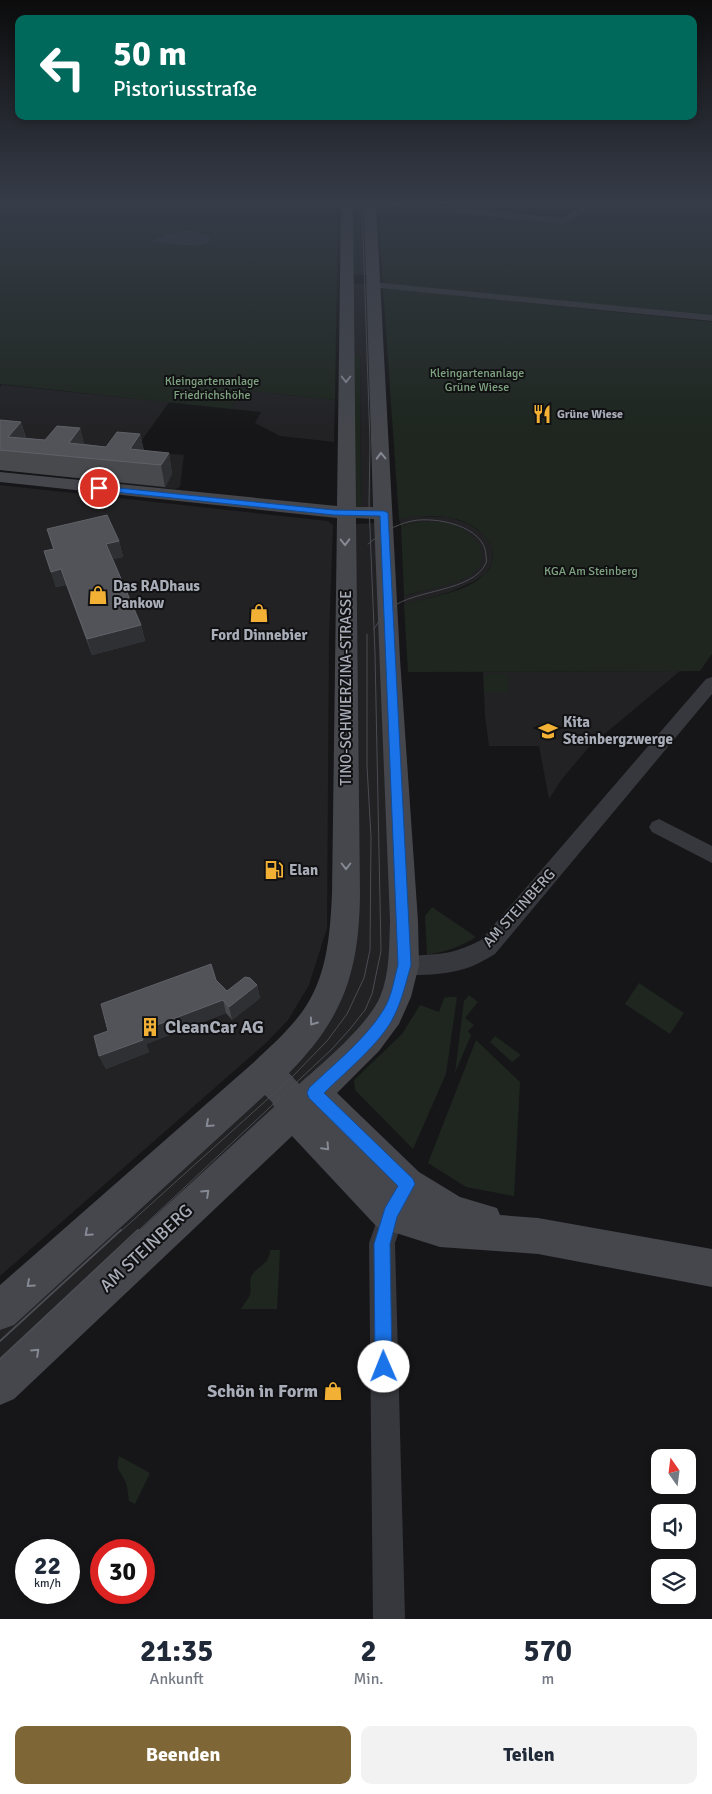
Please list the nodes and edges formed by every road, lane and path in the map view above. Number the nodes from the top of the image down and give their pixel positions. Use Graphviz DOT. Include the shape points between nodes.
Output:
graph roads {
  1 [pos="346,280"];
  2 [pos="363,280"];
  3 [pos="372,281"];
  4 [pos="712,318"];
  5 [pos="0,478"];
  6 [pos="345,513"];
  7 [pos="384,513"];
  8 [pos="712,682"];
  9 [pos="659,827"];
  10 [pos="712,855"];
  11 [pos="404,965"];
  12 [pos="289,1093"];
  13 [pos="399,1199"];
  14 [pos="712,1268"];
  15 [pos="0,1311"];
  16 [pos="0,1385"];
  17 [pos="389,1619"];
  1 -- 6 [label="main road, TINO-SCHWIERZINA-STRASSE, one-way"];
  2 -- 3 [label="main road"];
  3 -- 4 [label="street"];
  7 -- 3 [label="main road, one-way"];
  5 -- 6 [label="main road"];
  6 -- 7 [label="main road"];
  6 -- 12 [label="main road, TINO-SCHWIERZINA-STRASSE, one-way" via="346,894 342,957 334,986 302,1037"];
  7 -- 11 [label="main road"];
  8 -- 11 [label="street, AM STEINBERG" via="488,947 464,960"];
  9 -- 10 [label="street"];
  11 -- 12 [label="main road, AM STEINBERG" via="388,1014 368,1040"];
  12 -- 13 [label="main road"];
  12 -- 15 [label="main road, AM STEINBERG, one-way"];
  16 -- 12 [label="main road, AM STEINBERG, one-way"];
  13 -- 14 [label="main road" via="538,1236"];
  13 -- 17 [label="street" via="382,1244"];
}
